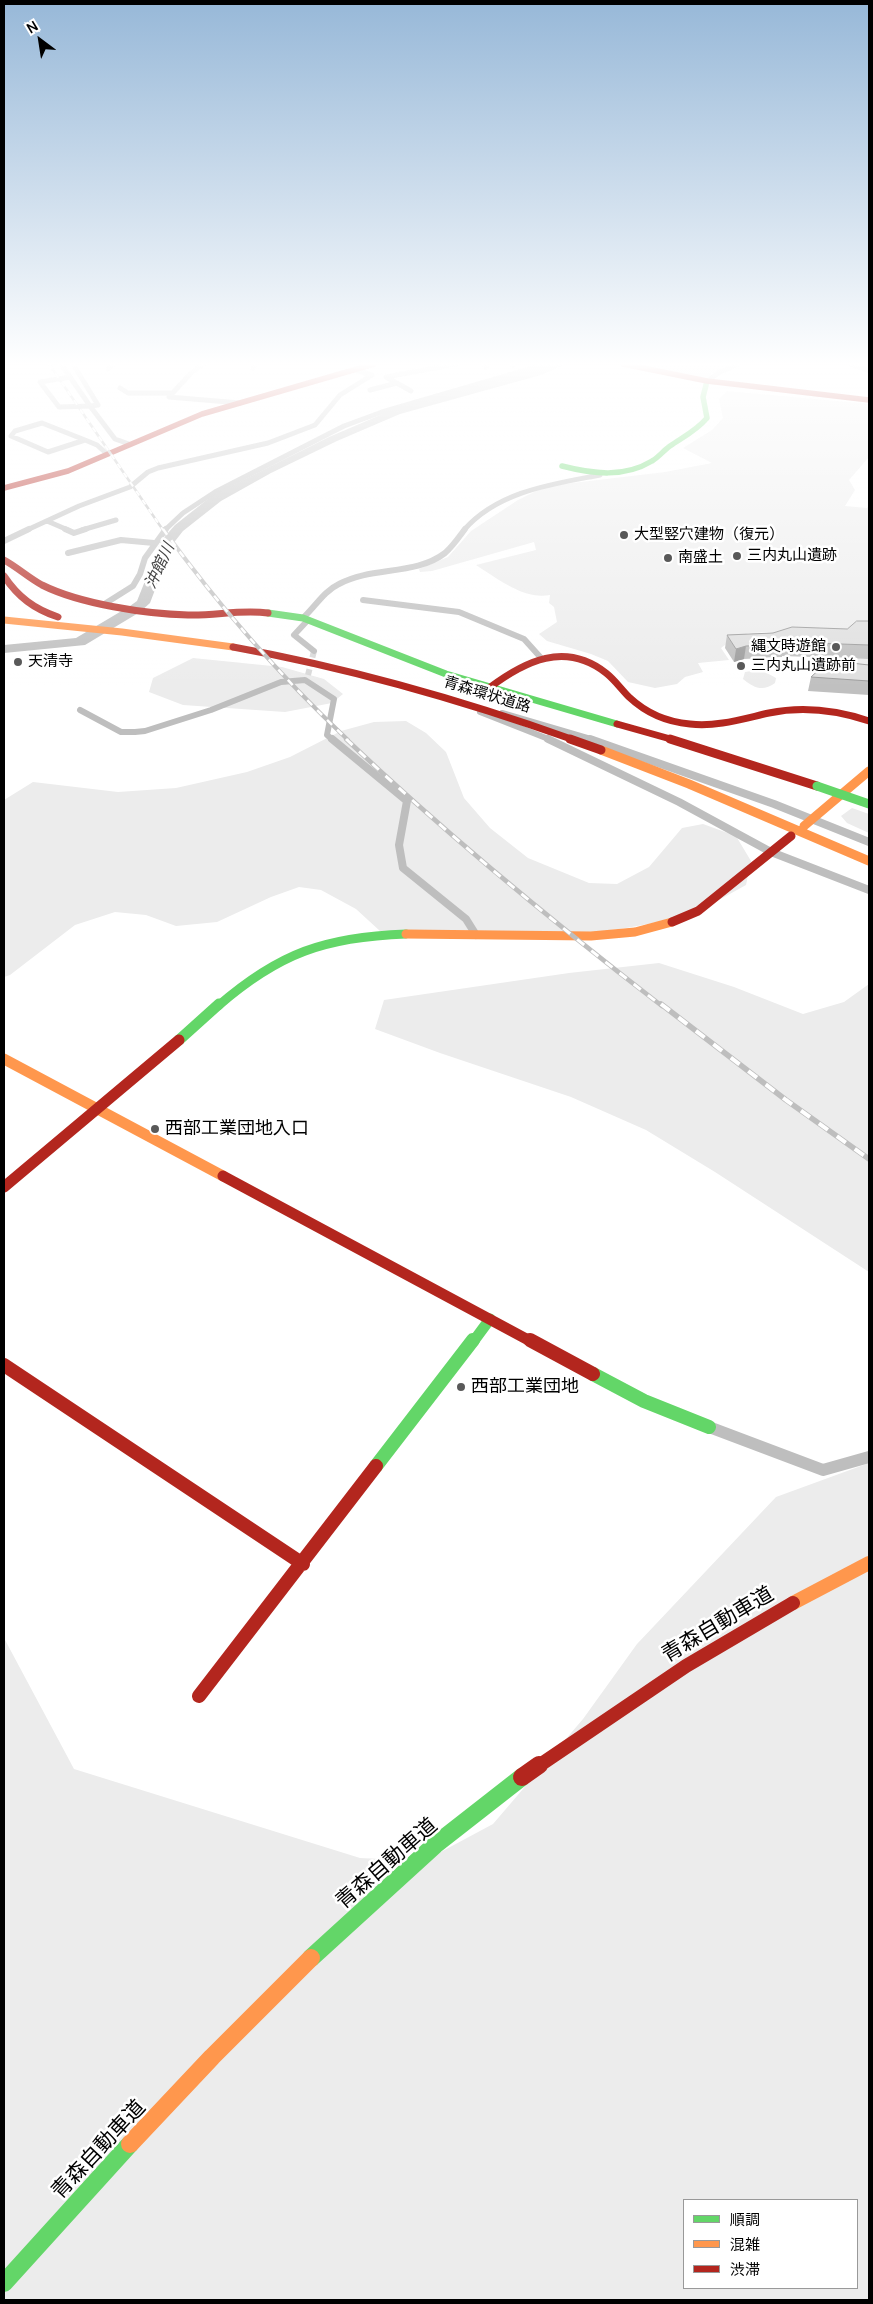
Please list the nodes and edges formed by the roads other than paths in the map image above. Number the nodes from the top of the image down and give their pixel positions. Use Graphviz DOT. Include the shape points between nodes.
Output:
graph roads {
  1 [pos="66,472"];
  2 [pos="149,472"];
  3 [pos="256,472"];
  4 [pos="585,472"];
  5 [pos="620,472"];
  6 [pos="600,475"];
  7 [pos="4,488"];
  8 [pos="116,520"];
  9 [pos="47,521"];
  10 [pos="4,541"];
  11 [pos="154,543"];
  12 [pos="68,553"];
  13 [pos="4,560"];
  14 [pos="4,576"];
  15 [pos="362,600"];
  16 [pos="110,604"];
  17 [pos="306,619"];
  18 [pos="4,620"];
  19 [pos="4,624"];
  20 [pos="80,624"];
  21 [pos="4,631"];
  22 [pos="314,650"];
  23 [pos="542,659"];
  24 [pos="316,663"];
  25 [pos="392,682"];
  26 [pos="489,688"];
  27 [pos="80,710"];
  28 [pos="491,711"];
  29 [pos="869,721"];
  30 [pos="869,771"];
  31 [pos="869,804"];
  32 [pos="814,818"];
  33 [pos="804,826"];
  34 [pos="791,836"];
  35 [pos="869,842"];
  36 [pos="771,852"];
  37 [pos="869,861"];
  38 [pos="869,890"];
  39 [pos="476,935"];
  40 [pos="4,1059"];
  41 [pos="97,1108"];
  42 [pos="4,1187"];
  43 [pos="490,1319"];
  44 [pos="4,1365"];
  45 [pos="709,1426"];
  46 [pos="869,1457"];
  47 [pos="303,1564"];
  48 [pos="869,1564"];
  49 [pos="198,1696"];
  50 [pos="4,2283"];
  1 -- 7 [label="main road"];
  2 -- 9 [label="street" via="130,487"];
  3 -- 11 [label="street" via="199,501 171,523"];
  4 -- 6 [label="main road"];
  5 -- 6 [label="main road"];
  6 -- 17 [label="street" via="546,484 515,494 471,523 455,545 439,558 414,567 340,582 326,593"];
  8 -- 9 [label="street" via="74,533"];
  9 -- 10 [label="street"];
  11 -- 12 [label="street" via="121,540"];
  11 -- 16 [label="street" via="134,586"];
  13 -- 16 [label="main road" via="42,586"];
  14 -- 20 [label="main road" via="17,597 35,609"];
  15 -- 23 [label="street" via="459,612 524,638"];
  16 -- 17 [label="main road" via="190,615 252,610"];
  17 -- 22 [label="street" via="294,635"];
  17 -- 26 [label="main road"];
  18 -- 20 [label="main road"];
  19 -- 20 [label="main road"];
  20 -- 24 [label="main road, 青森環状道路" via="195,640"];
  21 -- 24 [label="main road" via="208,648"];
  23 -- 26 [label="main road" via="521,666"];
  23 -- 29 [label="main road" via="565,657 592,664 607,673 641,708 660,718 684,724 715,724 813,707 842,711"];
  24 -- 25 [label="main road, 青森環状道路"];
  25 -- 28 [label="main road, 青森環状道路"];
  25 -- 36 [label="street" via="510,722 560,744 679,802"];
  26 -- 31 [label="main road, bridge" via="705,750"];
  27 -- 39 [label="street" via="121,732 145,731 211,710 281,682 307,678 334,699 327,735 407,801 399,845 403,868 466,919"];
  28 -- 32 [label="street" via="604,744"];
  28 -- 37 [label="main road, 青森環状道路" via="640,765"];
  30 -- 32 [label="main road"];
  32 -- 33 [label="main road"];
  32 -- 35 [label="street"];
  34 -- 36 [label="main road"];
  36 -- 38 [label="street"];
  36 -- 39 [label="main road" via="698,911 647,932 604,936"];
  39 -- 41 [label="main road" via="367,935 324,942 300,950 258,973"];
  40 -- 41 [label="main road"];
  41 -- 42 [label="main road"];
  41 -- 43 [label="main road"];
  43 -- 45 [label="main road" via="644,1401"];
  43 -- 47 [label="main road"];
  44 -- 47 [label="main road"];
  45 -- 46 [label="street" via="823,1470"];
  47 -- 49 [label="main road"];
  48 -- 50 [label="main road, 青森自動車道" via="808,1593 664,1678 536,1767 437,1843 334,1936 223,2044"];
}
